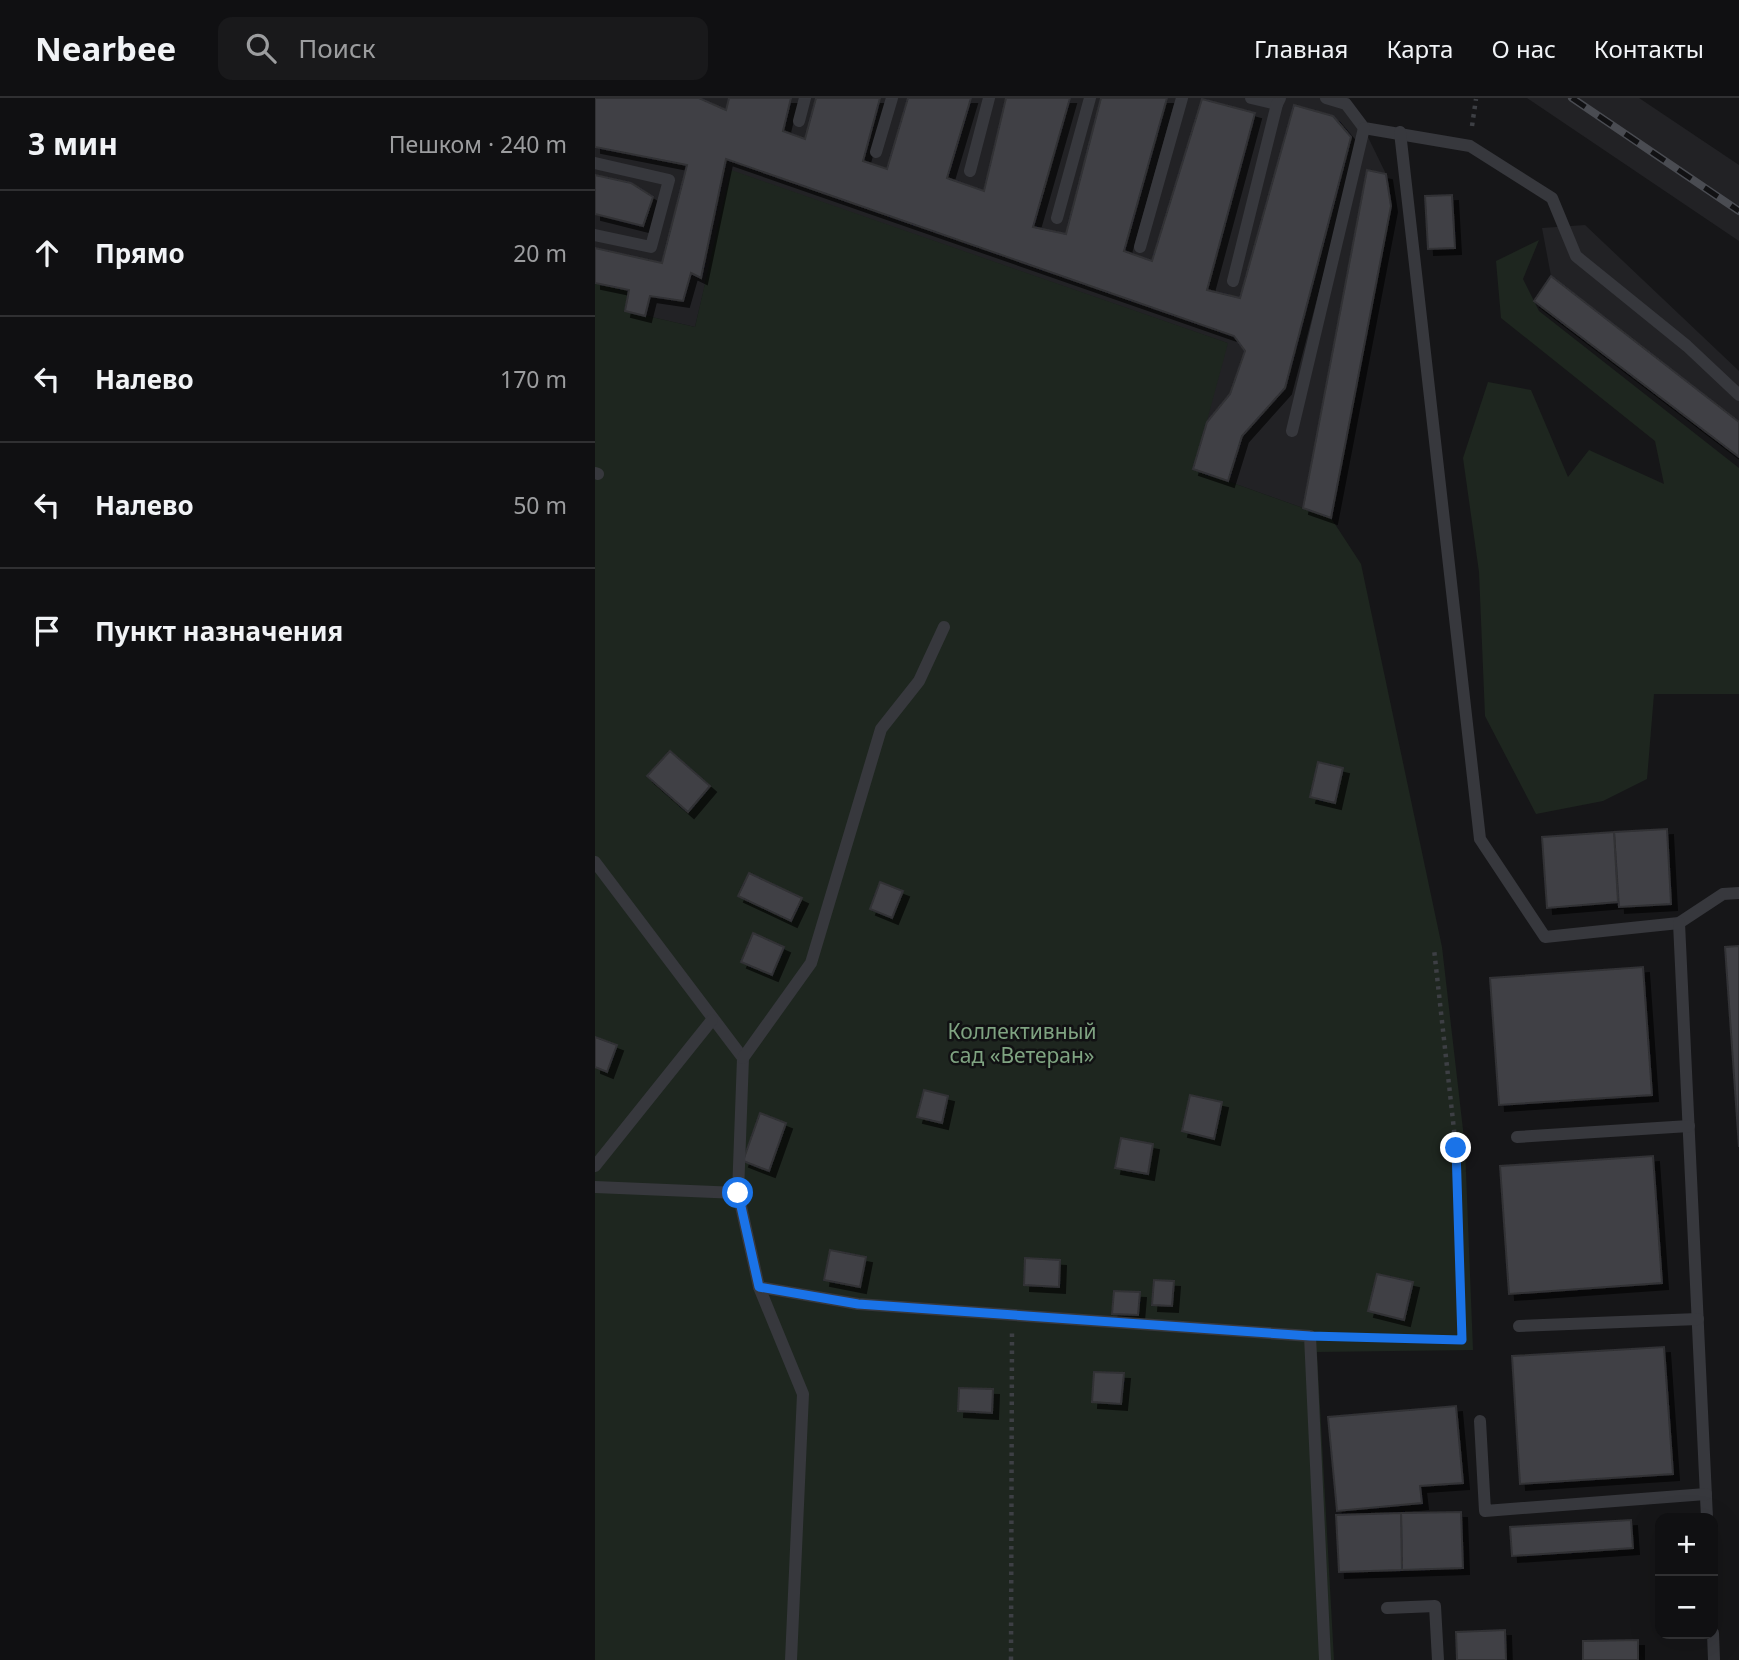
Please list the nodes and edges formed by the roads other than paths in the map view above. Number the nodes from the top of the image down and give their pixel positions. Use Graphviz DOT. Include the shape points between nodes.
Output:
graph roads {
  1 [pos="805,98"];
  2 [pos="892,98"];
  3 [pos="989,98"];
  4 [pos="1090,98"];
  5 [pos="1182,98"];
  6 [pos="1251,98"];
  7 [pos="1325,98"];
  8 [pos="1278,101"];
  9 [pos="799,121"];
  10 [pos="1364,128"];
  11 [pos="1400,132"];
  12 [pos="876,152"];
  13 [pos="595,163"];
  14 [pos="970,171"];
  15 [pos="1057,218"];
  16 [pos="595,235"];
  17 [pos="1140,247"];
  18 [pos="1233,281"];
  19 [pos="1739,396"];
  20 [pos="1292,431"];
  21 [pos="944,627"];
  22 [pos="595,862"];
  23 [pos="1739,893"];
  24 [pos="1679,923"];
  25 [pos="712,1020"];
  26 [pos="743,1058"];
  27 [pos="1689,1126"];
  28 [pos="1517,1137"];
  29 [pos="595,1166"];
  30 [pos="595,1187"];
  31 [pos="738,1193"];
  32 [pos="759,1287"];
  33 [pos="1698,1319"];
  34 [pos="1519,1326"];
  35 [pos="1480,1421"];
  36 [pos="1706,1494"];
  37 [pos="1707,1513"];
  38 [pos="1387,1608"];
  39 [pos="1713,1639"];
  40 [pos="791,1660"];
  41 [pos="1325,1660"];
  42 [pos="1438,1660"];
  43 [pos="1714,1660"];
  1 -- 9 [label="lane"];
  2 -- 12 [label="lane"];
  3 -- 14 [label="lane"];
  4 -- 15 [label="lane"];
  5 -- 17 [label="lane"];
  6 -- 8 [label="lane"];
  7 -- 10 [label="lane" via="1346,104"];
  8 -- 18 [label="lane"];
  10 -- 11 [label="lane"];
  10 -- 20 [label="lane"];
  11 -- 19 [label="lane" via="1469,146 1552,198 1576,256 1687,345"];
  11 -- 24 [label="lane" via="1480,839 1545,937"];
  13 -- 16 [label="lane" via="669,180 651,247"];
  21 -- 26 [label="lane" via="919,681 881,729 811,962"];
  22 -- 25 [label="lane"];
  23 -- 24 [label="lane" via="1723,894"];
  24 -- 27 [label="lane"];
  25 -- 26 [label="lane"];
  25 -- 29 [label="lane"];
  26 -- 31 [label="lane"];
  27 -- 28 [label="lane"];
  27 -- 33 [label="lane"];
  30 -- 31 [label="lane"];
  31 -- 32 [label="lane"];
  32 -- 40 [label="lane" via="803,1394"];
  32 -- 41 [label="lane" via="858,1304 1310,1336"];
  33 -- 34 [label="lane"];
  33 -- 36 [label="lane"];
  35 -- 36 [label="lane" via="1485,1511"];
  36 -- 37 [label="lane"];
  38 -- 42 [label="lane" via="1435,1606"];
  39 -- 43 [label="lane"];
}
